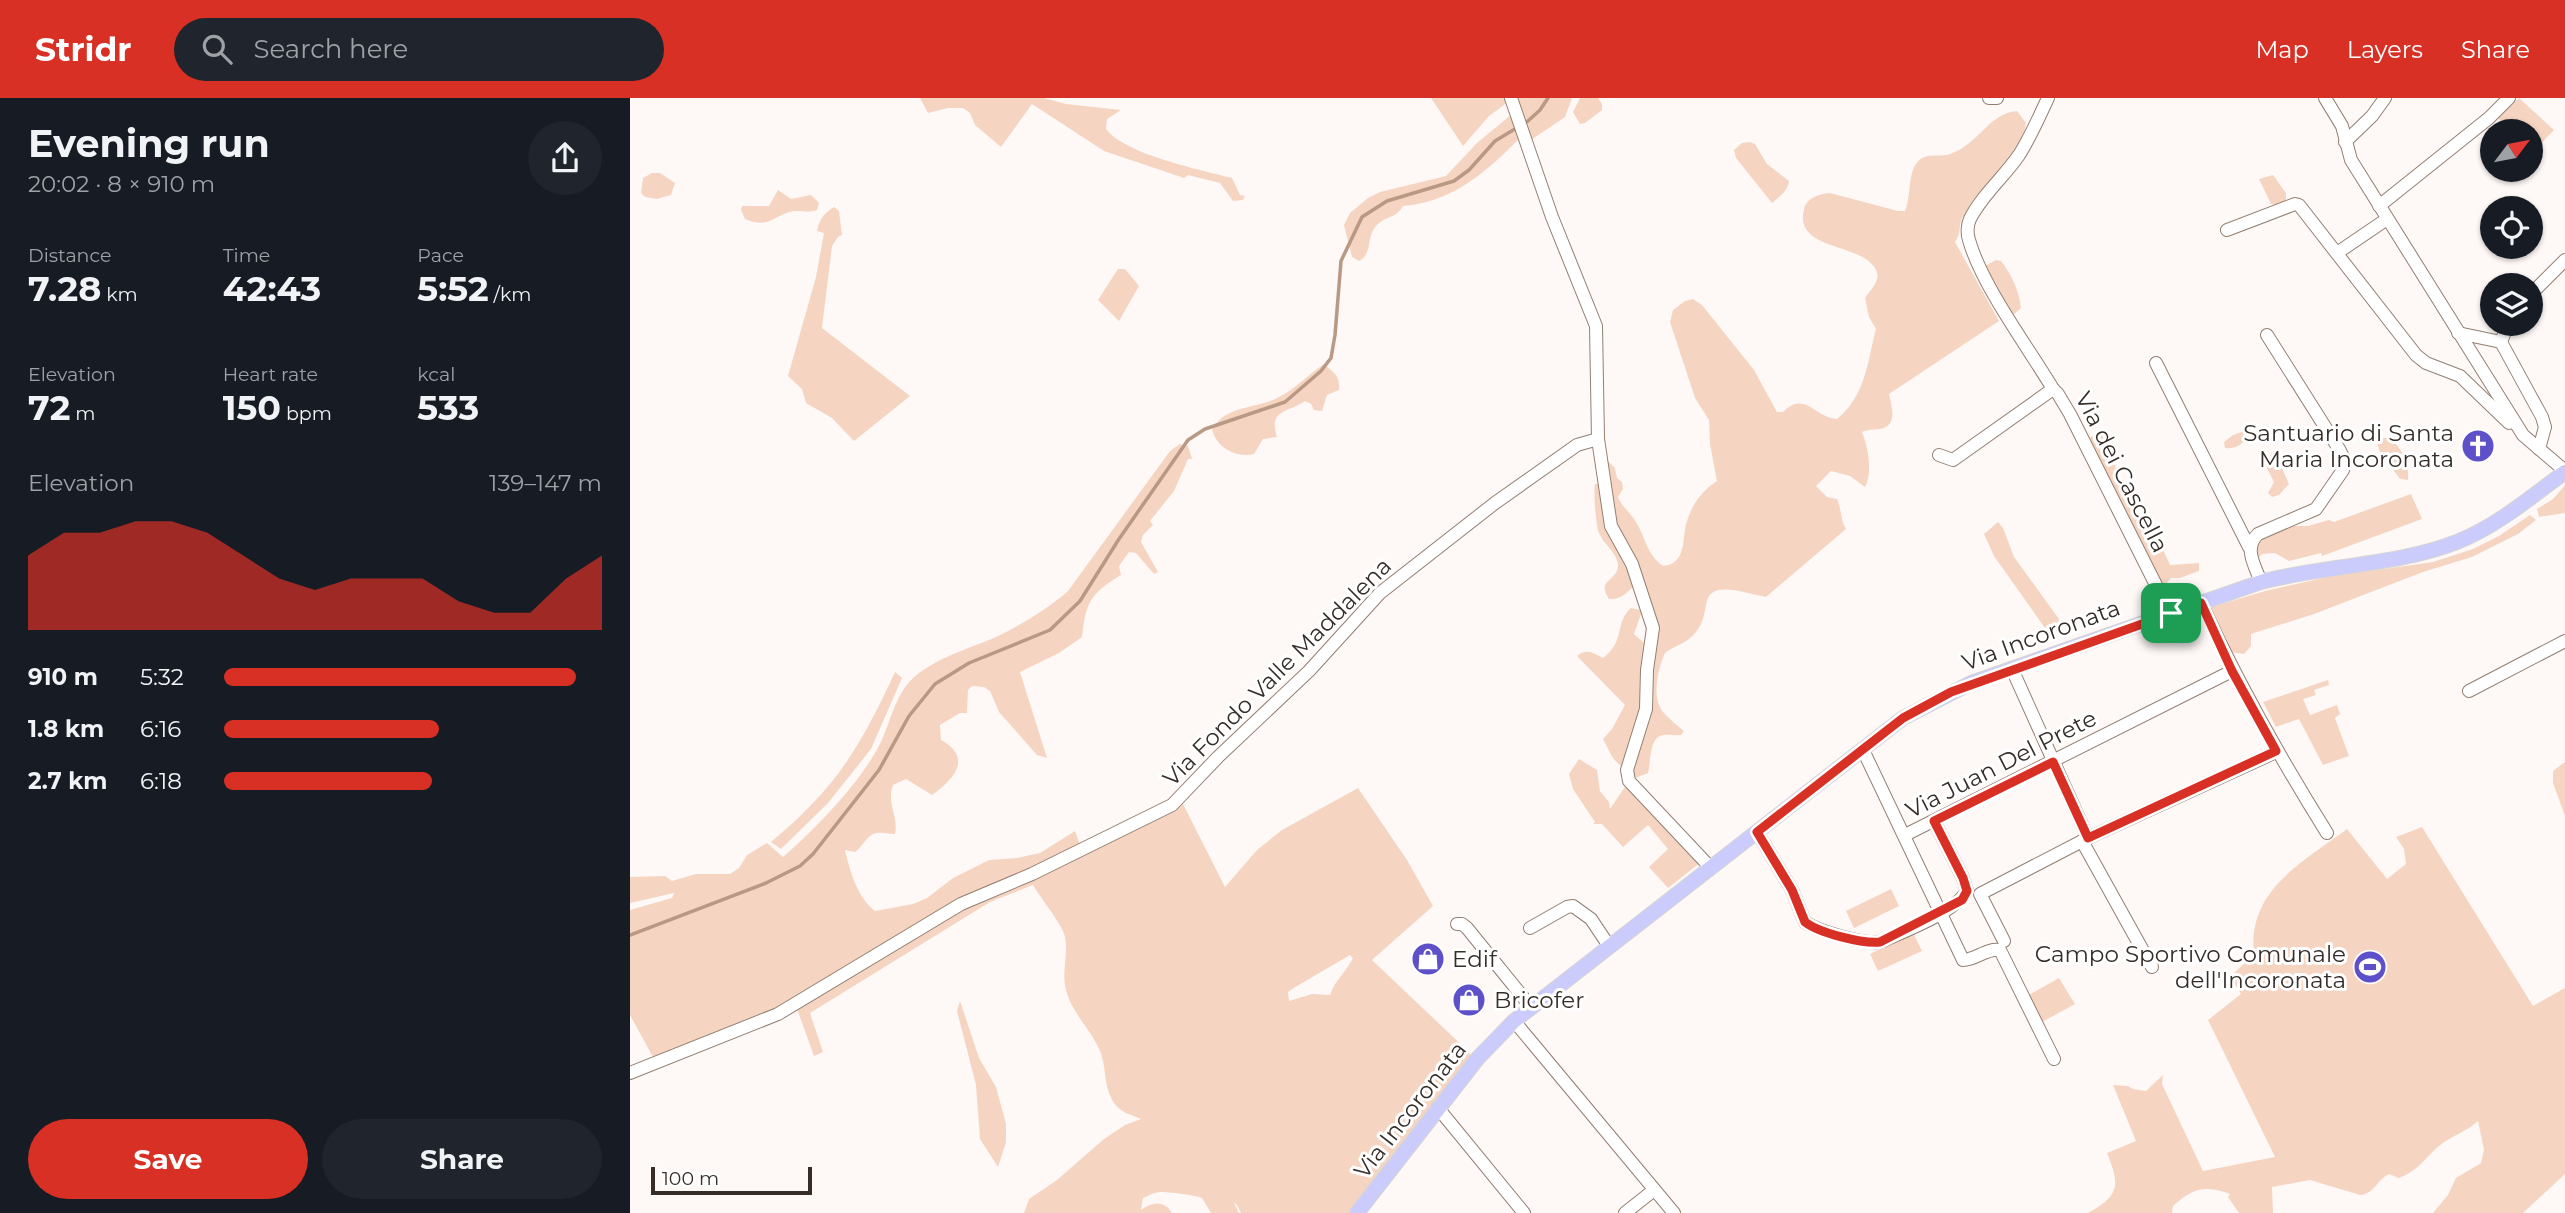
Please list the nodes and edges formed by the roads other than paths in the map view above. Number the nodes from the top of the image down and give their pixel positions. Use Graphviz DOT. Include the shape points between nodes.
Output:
graph roads {
  1 [pos="1511,98"];
  2 [pos="1989,98"];
  3 [pos="1997,98"];
  4 [pos="2048,98"];
  5 [pos="2326,98"];
  6 [pos="2385,98"];
  7 [pos="2509,98"];
  8 [pos="2345,142"];
  9 [pos="2379,206"];
  10 [pos="2387,219"];
  11 [pos="2227,230"];
  12 [pos="2337,253"];
  13 [pos="2565,260"];
  14 [pos="2543,282"];
  15 [pos="2458,333"];
  16 [pos="2267,335"];
  17 [pos="2503,336"];
  18 [pos="2501,342"];
  19 [pos="2156,363"];
  20 [pos="2053,389"];
  21 [pos="2522,435"];
  22 [pos="1598,439"];
  23 [pos="2539,449"];
  24 [pos="1939,455"];
  25 [pos="2565,471"];
  26 [pos="2249,547"];
  27 [pos="2261,582"];
  28 [pos="2201,603"];
  29 [pos="2171,613"];
  30 [pos="2565,641"];
  31 [pos="2012,668"];
  32 [pos="2232,671"];
  33 [pos="2469,691"];
  34 [pos="1863,750"];
  35 [pos="2276,751"];
  36 [pos="2053,762"];
  37 [pos="1934,821"];
  38 [pos="1757,832"];
  39 [pos="2327,833"];
  40 [pos="1905,835"];
  41 [pos="2085,839"];
  42 [pos="1710,867"];
  43 [pos="1940,913"];
  44 [pos="1457,924"];
  45 [pos="1530,928"];
  46 [pos="2004,941"];
  47 [pos="1609,946"];
  48 [pos="2152,967"];
  49 [pos="1531,1007"];
  50 [pos="1514,1021"];
  51 [pos="2054,1059"];
  52 [pos="630,1073"];
  53 [pos="1438,1108"];
  54 [pos="1654,1190"];
  55 [pos="1357,1213"];
  56 [pos="1524,1213"];
  57 [pos="1625,1213"];
  58 [pos="1674,1213"];
  1 -- 22 [label="street" via="1552,218 1596,326"];
  2 -- 3 [label="street"];
  4 -- 20 [label="street, Via dei Cascella" via="2020,154 1970,220 1968,238 1995,295"];
  5 -- 8 [label="street" via="2342,126"];
  6 -- 8 [label="street"];
  7 -- 9 [label="street"];
  8 -- 9 [label="street"];
  9 -- 10 [label="street"];
  10 -- 12 [label="street"];
  10 -- 15 [label="street"];
  11 -- 12 [label="street" via="2295,204"];
  12 -- 21 [label="street" via="2416,355 2460,376"];
  13 -- 14 [label="street"];
  15 -- 18 [label="street"];
  15 -- 21 [label="street"];
  16 -- 26 [label="street" via="2345,461 2316,509 2258,534"];
  17 -- 18 [label="street"];
  18 -- 23 [label="street" via="2542,417 2545,428"];
  19 -- 26 [label="street"];
  20 -- 24 [label="street, Via dei Cascella" via="1953,460"];
  20 -- 29 [label="street, Via dei Cascella"];
  21 -- 23 [label="street"];
  22 -- 42 [label="street" via="1611,526 1632,564 1653,628 1646,709 1626,770 1629,781"];
  22 -- 52 [label="street, Via Fondo Valle Maddalena" via="1577,444 1380,593 1309,671 1172,805 961,904 778,1014"];
  23 -- 25 [label="street"];
  25 -- 27 [label="main road, Via Incoronata" via="2499,520 2456,542"];
  26 -- 27 [label="street"];
  27 -- 28 [label="main road, Via Incoronata"];
  28 -- 29 [label="main road, Via Incoronata"];
  28 -- 32 [label="street"];
  29 -- 31 [label="main road, Via Incoronata"];
  30 -- 33 [label="street"];
  31 -- 34 [label="main road, Via Incoronata" via="1951,692 1903,718"];
  31 -- 36 [label="street"];
  32 -- 35 [label="street"];
  32 -- 36 [label="street, Via Juan Del Prete"];
  34 -- 38 [label="main road, Via Incoronata"];
  34 -- 40 [label="street"];
  35 -- 39 [label="street"];
  35 -- 41 [label="street"];
  36 -- 37 [label="street, Via Juan Del Prete"];
  36 -- 41 [label="street"];
  37 -- 40 [label="street, Via Juan Del Prete"];
  37 -- 43 [label="street" via="1967,891 1962,900"];
  38 -- 42 [label="main road, Via Incoronata"];
  38 -- 43 [label="street" via="1809,925 1869,943 1880,942"];
  40 -- 43 [label="street, Via Juan Del Prete"];
  41 -- 46 [label="street" via="1980,894"];
  41 -- 48 [label="street"];
  42 -- 47 [label="main road, Via Incoronata"];
  43 -- 51 [label="street, Via Juan Del Prete" via="1963,960 2000,950"];
  44 -- 49 [label="street" via="1467,928"];
  45 -- 47 [label="street" via="1573,906 1591,919"];
  47 -- 49 [label="main road, Via Incoronata"];
  49 -- 50 [label="main road, Via Incoronata"];
  50 -- 53 [label="main road, Via Incoronata"];
  50 -- 54 [label="street"];
  53 -- 55 [label="main road, Via Incoronata"];
  53 -- 56 [label="street"];
  54 -- 57 [label="street"];
  54 -- 58 [label="street"];
}
